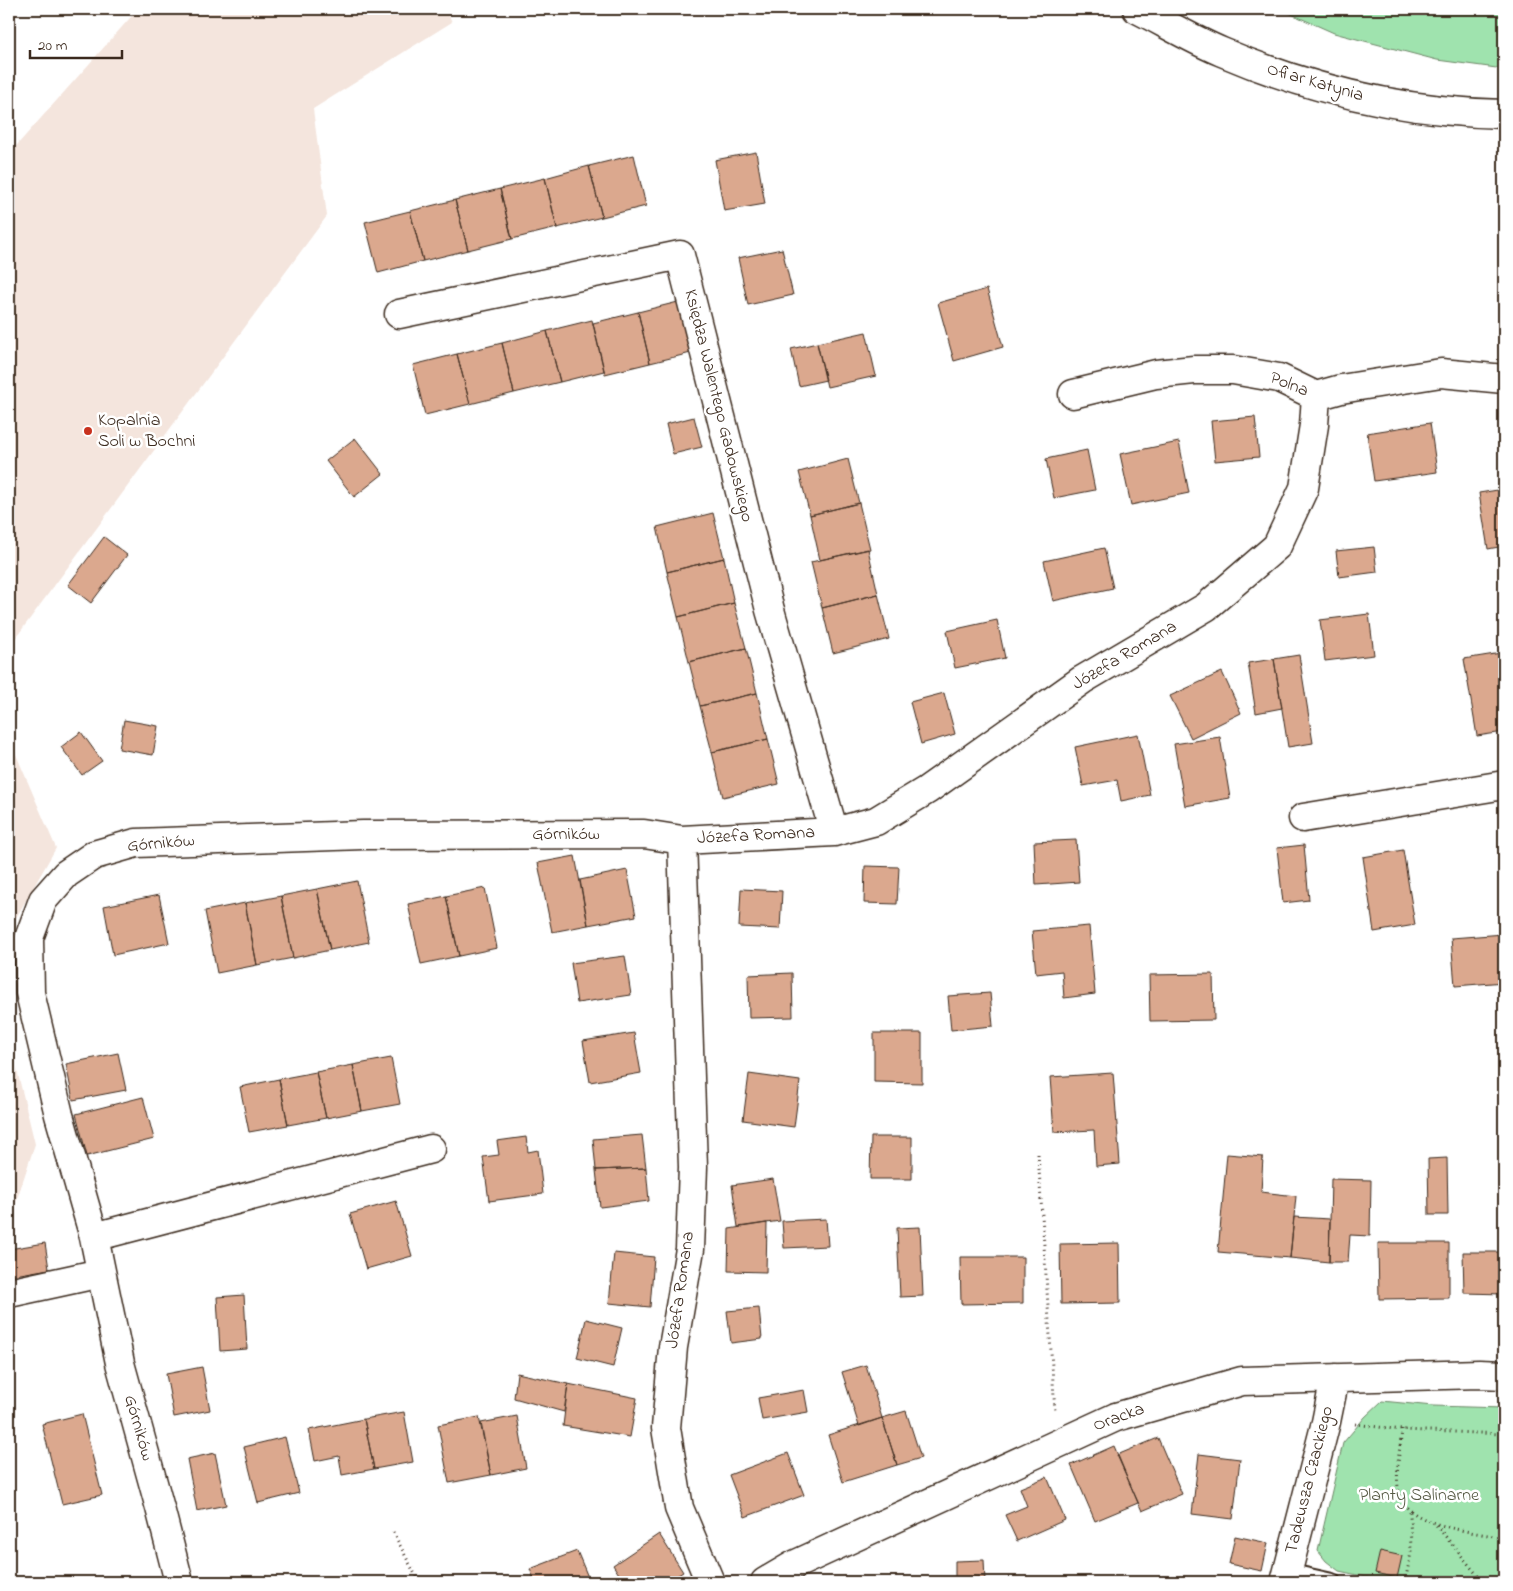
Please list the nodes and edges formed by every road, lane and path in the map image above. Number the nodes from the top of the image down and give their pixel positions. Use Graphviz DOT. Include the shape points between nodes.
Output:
graph roads {
  1 [pos="1137,9"];
  2 [pos="1504,114"];
  3 [pos="399,314"];
  4 [pos="1504,379"];
  5 [pos="1073,394"];
  6 [pos="1316,396"];
  7 [pos="1504,785"];
  8 [pos="1304,818"];
  9 [pos="834,832"];
  10 [pos="682,840"];
  11 [pos="431,1149"];
  12 [pos="1038,1154"];
  13 [pos="94,1237"];
  14 [pos="101,1273"];
  15 [pos="9,1293"];
  16 [pos="1504,1375"];
  17 [pos="1334,1378"];
  18 [pos="1360,1424"];
  19 [pos="1402,1430"];
  20 [pos="1504,1434"];
  21 [pos="1055,1445"];
  22 [pos="1410,1511"];
  23 [pos="1435,1523"];
  24 [pos="393,1532"];
  25 [pos="1504,1538"];
  26 [pos="1286,1577"];
  27 [pos="179,1582"];
  28 [pos="419,1582"];
  29 [pos="710,1582"];
  30 [pos="765,1582"];
  31 [pos="1332,1582"];
  32 [pos="1405,1582"];
  33 [pos="1483,1582"];
  1 -- 2 [label="street, Ofiar Katynia" via="1220,51 1304,82 1427,109"];
  3 -- 9 [label="street, Księdza Walentego Gadowskiego" via="680,255 770,610"];
  4 -- 6 [label="street, Polna" via="1441,373 1341,388"];
  5 -- 6 [label="street, Polna" via="1156,374 1233,370 1279,378"];
  6 -- 9 [label="street, Józefa Romana" via="1304,488 1277,546 1206,607 1082,680 927,790 876,820"];
  7 -- 8 [label="street"];
  9 -- 10 [label="street, Józefa Romana"];
  10 -- 13 [label="street, Górników" via="644,834 363,835 136,843 94,855 66,874 43,900 29,938 30,993 59,1115"];
  10 -- 29 [label="street, Józefa Romana" via="692,1194 690,1249 673,1347 666,1428 679,1508"];
  11 -- 13 [label="street"];
  12 -- 21 [label="path"];
  13 -- 14 [label="street, Górników"];
  14 -- 15 [label="street"];
  14 -- 27 [label="street, Górników" via="120,1363"];
  16 -- 17 [label="street, Oracka"];
  17 -- 21 [label="street, Oracka" via="1242,1381 1116,1416"];
  17 -- 26 [label="street, Tadeusza Czackiego" via="1326,1422"];
  18 -- 19 [label="path"];
  19 -- 20 [label="path"];
  19 -- 22 [label="path" via="1398,1480 1400,1496"];
  21 -- 30 [label="street, Oracka" via="794,1565"];
  22 -- 23 [label="path"];
  22 -- 32 [label="path" via="1411,1553"];
  23 -- 25 [label="path"];
  23 -- 33 [label="path"];
  24 -- 28 [label="path"];
  26 -- 31 [label="lane"];
}
